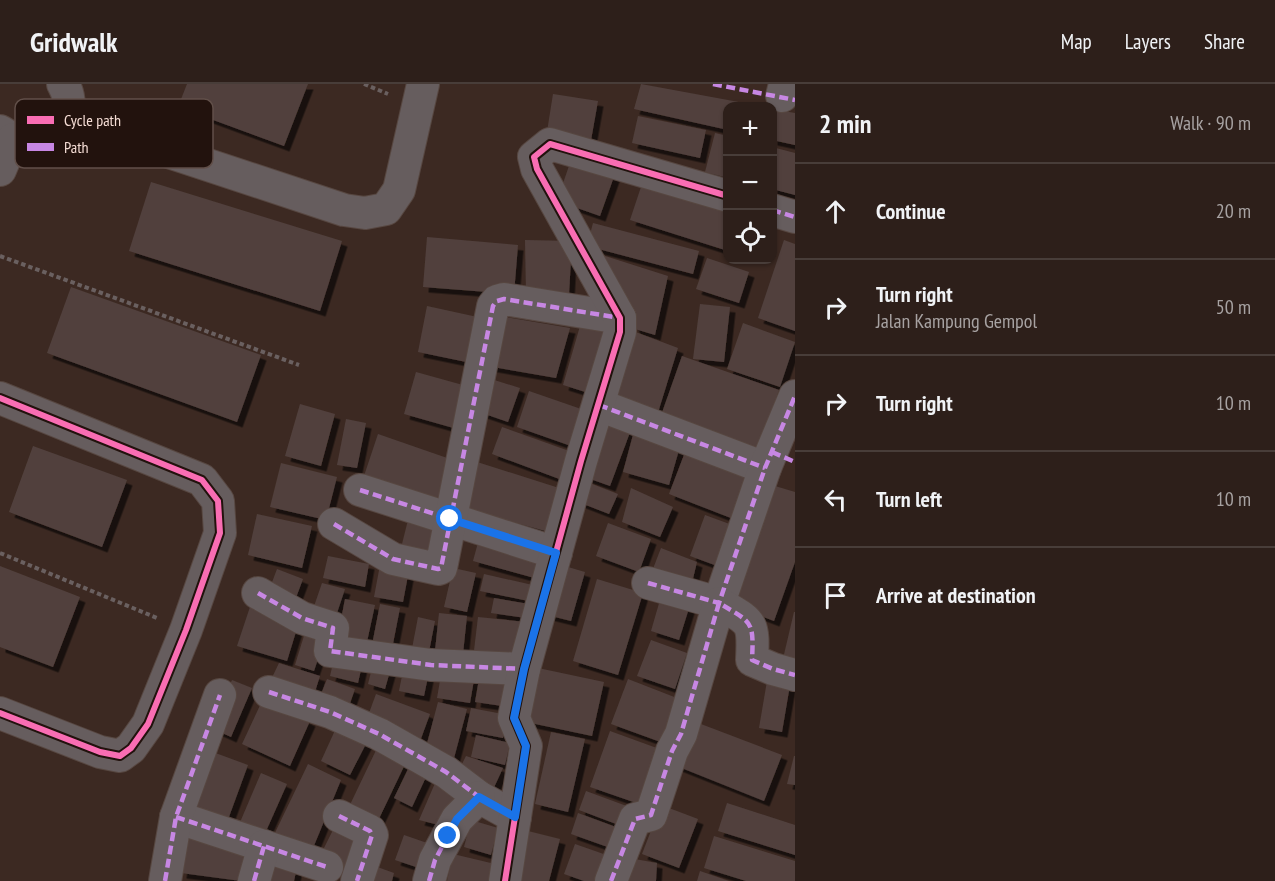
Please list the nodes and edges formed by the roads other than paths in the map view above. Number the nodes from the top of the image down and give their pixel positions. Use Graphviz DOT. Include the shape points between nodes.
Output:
graph roads {
  1 [pos="63,84"];
  2 [pos="423,84"];
  3 [pos="67,99"];
  4 [pos="6,135"];
  5 [pos="213,167"];
  6 [pos="0,170"];
  7 [pos="723,195"];
  8 [pos="777,212"];
  9 [pos="795,217"];
  10 [pos="620,318"];
  11 [pos="795,396"];
  12 [pos="0,398"];
  13 [pos="599,405"];
  14 [pos="777,461"];
  15 [pos="360,490"];
  16 [pos="450,519"];
  17 [pos="334,524"];
  18 [pos="556,553"];
  19 [pos="648,583"];
  20 [pos="258,593"];
  21 [pos="719,603"];
  22 [pos="524,669"];
  23 [pos="795,675"];
  24 [pos="269,692"];
  25 [pos="220,695"];
  26 [pos="0,712"];
  27 [pos="479,797"];
  28 [pos="339,816"];
  29 [pos="176,817"];
  30 [pos="515,817"];
  31 [pos="264,846"];
  32 [pos="327,867"];
  33 [pos="165,881"];
  34 [pos="254,881"];
  35 [pos="357,881"];
  36 [pos="429,881"];
  37 [pos="505,881"];
  38 [pos="611,881"];
  1 -- 3 [label="street"];
  2 -- 5 [label="street" via="399,190 387,209 365,213 344,210"];
  4 -- 6 [label="street"];
  7 -- 10 [label="street" via="550,144 534,157 537,169"];
  8 -- 9 [label="street"];
  10 -- 13 [label="street" via="620,332"];
  10 -- 16 [label="street" via="497,301"];
  11 -- 14 [label="street"];
  12 -- 26 [label="street" via="202,480 218,501 220,532 148,724 131,748 120,756 100,752"];
  13 -- 14 [label="street"];
  13 -- 18 [label="street"];
  14 -- 21 [label="street"];
  15 -- 16 [label="street"];
  16 -- 17 [label="street" via="443,566 438,569 393,559"];
  16 -- 18 [label="street"];
  18 -- 22 [label="street"];
  19 -- 21 [label="street"];
  20 -- 22 [label="street" via="302,618 333,628 330,651 431,665"];
  21 -- 23 [label="street" via="745,619 753,631 752,660"];
  21 -- 38 [label="street" via="681,734 651,815 635,819"];
  22 -- 30 [label="street" via="514,718 526,746"];
  24 -- 27 [label="street" via="330,712 379,734 446,772"];
  25 -- 29 [label="street"];
  27 -- 30 [label="street"];
  27 -- 36 [label="street" via="457,819"];
  28 -- 35 [label="street" via="372,835"];
  29 -- 31 [label="street"];
  29 -- 33 [label="street"];
  30 -- 37 [label="street"];
  31 -- 32 [label="street"];
  31 -- 34 [label="street"];
}
